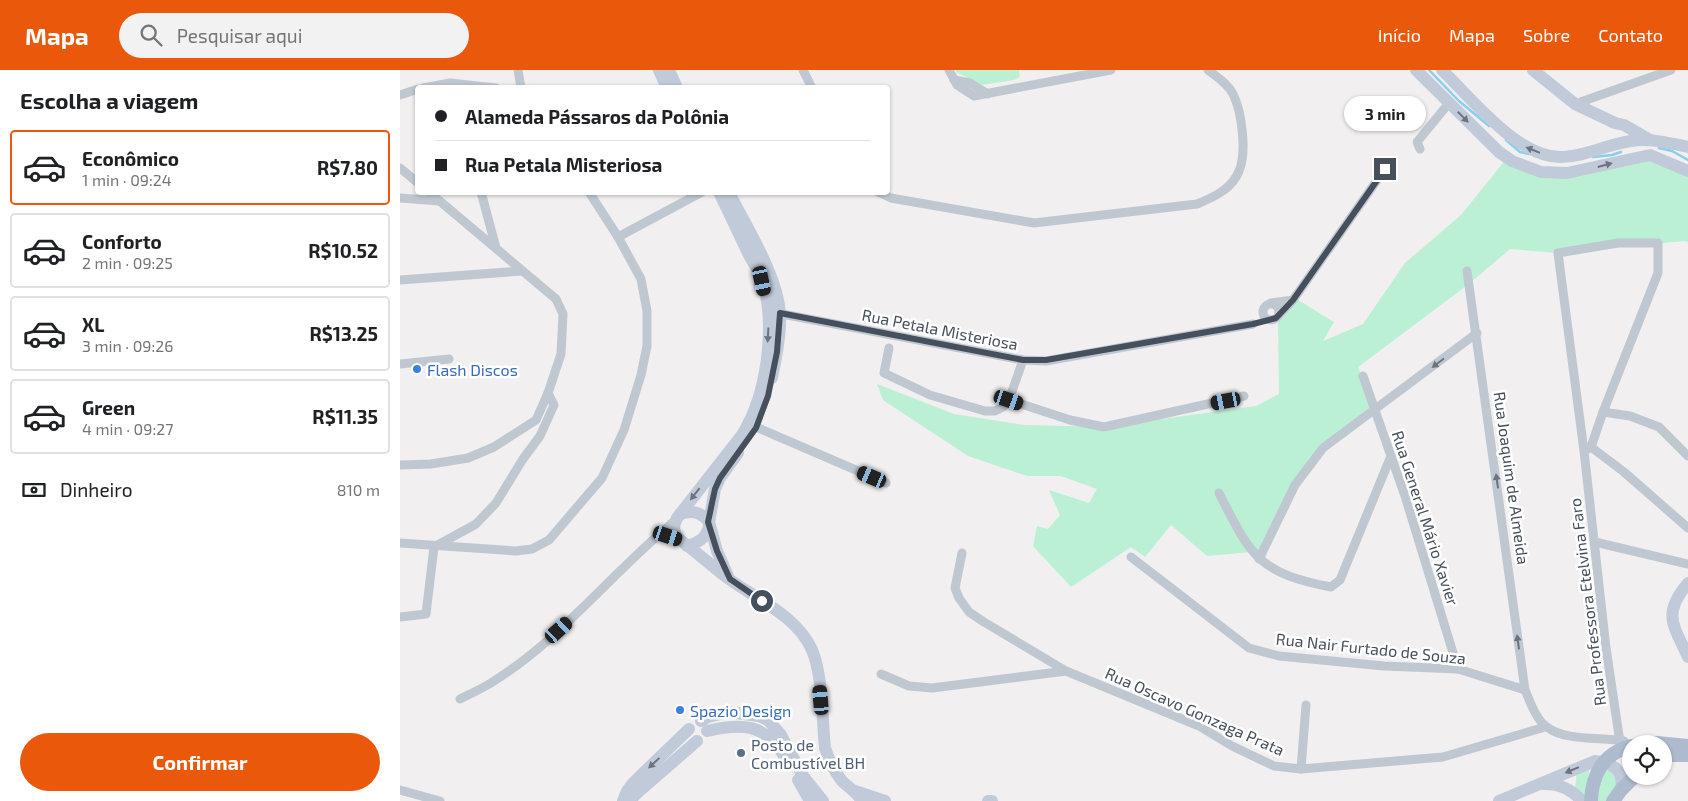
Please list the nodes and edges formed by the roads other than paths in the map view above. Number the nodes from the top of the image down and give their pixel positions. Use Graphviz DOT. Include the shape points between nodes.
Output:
graph roads {
  1 [pos="518,70"];
  2 [pos="659,70"];
  3 [pos="669,70"];
  4 [pos="803,70"];
  5 [pos="949,70"];
  6 [pos="1111,70"];
  7 [pos="1208,70"];
  8 [pos="1416,70"];
  9 [pos="1442,70"];
  10 [pos="1533,70"];
  11 [pos="1671,70"];
  12 [pos="520,85"];
  13 [pos="666,85"];
  14 [pos="676,85"];
  15 [pos="810,85"];
  16 [pos="415,90"];
  17 [pos="400,95"];
  18 [pos="1449,104"];
  19 [pos="1575,104"];
  20 [pos="1615,123"];
  21 [pos="1631,140"];
  22 [pos="1650,140"];
  23 [pos="1688,147"];
  24 [pos="1420,148"];
  25 [pos="1644,155"];
  26 [pos="400,168"];
  27 [pos="1385,169"];
  28 [pos="1688,171"];
  29 [pos="415,180"];
  30 [pos="432,195"];
  31 [pos="482,195"];
  32 [pos="591,195"];
  33 [pos="696,195"];
  34 [pos="719,195"];
  35 [pos="730,195"];
  36 [pos="884,195"];
  37 [pos="400,198"];
  38 [pos="439,201"];
  39 [pos="618,237"];
  40 [pos="496,249"];
  41 [pos="522,271"];
  42 [pos="1467,271"];
  43 [pos="400,280"];
  44 [pos="1293,300"];
  45 [pos="1267,306"];
  46 [pos="774,313"];
  47 [pos="1276,318"];
  48 [pos="1253,324"];
  49 [pos="1477,333"];
  50 [pos="890,348"];
  51 [pos="449,359"];
  52 [pos="1023,360"];
  53 [pos="400,364"];
  54 [pos="1363,376"];
  55 [pos="548,393"];
  56 [pos="1244,396"];
  57 [pos="1009,400"];
  58 [pos="1375,411"];
  59 [pos="1603,412"];
  60 [pos="752,426"];
  61 [pos="1588,449"];
  62 [pos="1390,456"];
  63 [pos="1688,456"];
  64 [pos="400,465"];
  65 [pos="886,483"];
  66 [pos="1219,493"];
  67 [pos="678,516"];
  68 [pos="709,524"];
  69 [pos="1688,528"];
  70 [pos="657,535"];
  71 [pos="1595,542"];
  72 [pos="683,543"];
  73 [pos="400,544"];
  74 [pos="434,547"];
  75 [pos="962,553"];
  76 [pos="1131,557"];
  77 [pos="1258,559"];
  78 [pos="1688,564"];
  79 [pos="730,579"];
  80 [pos="1688,583"];
  81 [pos="400,617"];
  82 [pos="1688,657"];
  83 [pos="1458,668"];
  84 [pos="1066,670"];
  85 [pos="881,674"];
  86 [pos="1524,690"];
  87 [pos="460,699"];
  88 [pos="1306,705"];
  89 [pos="704,726"];
  90 [pos="1545,727"];
  91 [pos="689,729"];
  92 [pos="1622,735"];
  93 [pos="697,741"];
  94 [pos="1622,745"];
  95 [pos="1672,746"];
  96 [pos="1622,747"];
  97 [pos="1687,748"];
  98 [pos="1672,752"];
  99 [pos="1672,760"];
  100 [pos="1604,761"];
  101 [pos="1688,761"];
  102 [pos="1301,769"];
  103 [pos="1622,778"];
  104 [pos="1542,784"];
  105 [pos="400,790"];
  106 [pos="858,796"];
  107 [pos="440,801"];
  108 [pos="623,801"];
  109 [pos="630,801"];
  110 [pos="810,801"];
  111 [pos="823,801"];
  112 [pos="884,801"];
  113 [pos="1499,801"];
  114 [pos="1582,801"];
  115 [pos="1591,801"];
  1 -- 12 [label="street"];
  2 -- 13 [label="street"];
  3 -- 14 [label="street"];
  4 -- 15 [label="street"];
  5 -- 6 [label="street" via="954,80 974,96"];
  7 -- 36 [label="street" via="1233,93 1243,153 1239,171 1229,186 1197,204 1034,223"];
  8 -- 18 [label="street"];
  21 -- 9 [label="street, one-way" via="1593,152 1559,157 1535,152 1508,136"];
  10 -- 19 [label="street"];
  11 -- 19 [label="street"];
  16 -- 17 [label="street"];
  18 -- 24 [label="street" via="1417,142"];
  18 -- 25 [label="street, one-way" via="1499,152 1512,161 1541,172 1567,174"];
  19 -- 20 [label="street"];
  20 -- 21 [label="street"];
  20 -- 22 [label="street"];
  21 -- 22 [label="street"];
  21 -- 25 [label="street" via="1633,149"];
  22 -- 23 [label="street"];
  22 -- 25 [label="street" via="1653,145"];
  25 -- 28 [label="street"];
  26 -- 29 [label="street"];
  27 -- 44 [label="street"];
  30 -- 38 [label="street"];
  31 -- 40 [label="street"];
  32 -- 39 [label="street"];
  33 -- 39 [label="street"];
  34 -- 46 [label="street" via="762,281"];
  35 -- 46 [label="street" via="773,282"];
  37 -- 38 [label="street"];
  38 -- 40 [label="street"];
  39 -- 74 [label="street" via="641,278 647,311 647,346 624,430 602,478 549,540 532,549"];
  40 -- 41 [label="street"];
  41 -- 43 [label="street"];
  41 -- 55 [label="street" via="556,299 563,314 562,354"];
  42 -- 49 [label="street, Rua Joaquim de Almeida"];
  44 -- 45 [label="street"];
  44 -- 47 [label="street"];
  45 -- 47 [label="street" via="1278,308"];
  45 -- 47 [label="street" via="1263,314 1266,318"];
  45 -- 48 [label="street"];
  46 -- 52 [label="street, Rua Petala Misteriosa"];
  46 -- 60 [label="street"];
  47 -- 48 [label="street, Rua Petala Misteriosa"];
  48 -- 52 [label="street, Rua Petala Misteriosa" via="1046,360"];
  49 -- 58 [label="street, one-way"];
  86 -- 49 [label="street, Rua Joaquim de Almeida, one-way"];
  50 -- 57 [label="street" via="884,374 930,395 985,411 995,411"];
  51 -- 53 [label="street"];
  52 -- 57 [label="street"];
  54 -- 58 [label="street, Rua General Mário Xavier"];
  55 -- 64 [label="street" via="536,420 494,447 468,458"];
  55 -- 74 [label="street" via="554,406 540,436 496,503 476,524"];
  56 -- 57 [label="street" via="1104,427 1070,420"];
  58 -- 62 [label="street, Rua General Mário Xavier"];
  58 -- 77 [label="street" via="1323,448 1295,485"];
  59 -- 61 [label="street, Rua Professora Etelvina Faro"];
  59 -- 61 [label="street, Rua Professora Etelvina Faro" via="1658,273 1658,243 1618,244 1558,253"];
  59 -- 63 [label="street" via="1630,416 1659,427"];
  60 -- 65 [label="street"];
  60 -- 67 [label="street, one-way"];
  60 -- 68 [label="street" via="715,489"];
  61 -- 69 [label="street" via="1624,472"];
  61 -- 71 [label="street, Rua Professora Etelvina Faro"];
  62 -- 77 [label="street" via="1340,580 1331,587 1305,582 1279,573"];
  62 -- 83 [label="street, Rua General Mário Xavier"];
  66 -- 77 [label="street" via="1243,540"];
  67 -- 68 [label="street" via="699,513"];
  67 -- 70 [label="street"];
  67 -- 72 [label="street" via="674,532"];
  68 -- 72 [label="street" via="702,540"];
  68 -- 79 [label="street"];
  70 -- 72 [label="street"];
  70 -- 87 [label="street" via="549,639 490,684"];
  71 -- 78 [label="street"];
  71 -- 92 [label="street, Rua Professora Etelvina Faro" via="1606,648"];
  72 -- 79 [label="street"];
  73 -- 74 [label="street"];
  74 -- 81 [label="street" via="426,614"];
  75 -- 84 [label="street, Rua Oscavo Gonzaga Prata" via="956,588 969,612"];
  76 -- 83 [label="street, Rua Nair Furtado de Souza" via="1249,648 1279,656 1384,666"];
  79 -- 106 [label="street" via="792,624 811,649 818,667 825,748 833,768"];
  80 -- 82 [label="street" via="1672,607 1672,620"];
  83 -- 86 [label="street, Rua Nair Furtado de Souza"];
  84 -- 85 [label="street" via="932,688 909,686"];
  84 -- 102 [label="street, Rua Oscavo Gonzaga Prata" via="1199,726 1274,766"];
  86 -- 90 [label="street"];
  88 -- 102 [label="street"];
  89 -- 91 [label="street" via="696,722"];
  89 -- 93 [label="street" via="704,738"];
  89 -- 110 [label="street" via="743,726 770,737"];
  89 -- 111 [label="street" via="708,717 728,712 768,720 781,735 803,776"];
  90 -- 94 [label="street" via="1558,734"];
  90 -- 102 [label="street, Rua Oscavo Gonzaga Prata" via="1443,757"];
  91 -- 93 [label="street"];
  91 -- 108 [label="street, one-way" via="634,783"];
  93 -- 109 [label="street"];
  95 -- 97 [label="main road"];
  96 -- 100 [label="main road"];
  97 -- 98 [label="main road"];
  99 -- 101 [label="main road"];
  100 -- 103 [label="street" via="1610,763"];
  100 -- 104 [label="street, one-way" via="1595,761"];
  100 -- 115 [label="main road" via="1595,774"];
  104 -- 113 [label="street"];
  104 -- 114 [label="street" via="1557,784"];
  105 -- 107 [label="street"];
  106 -- 112 [label="street"];
}
